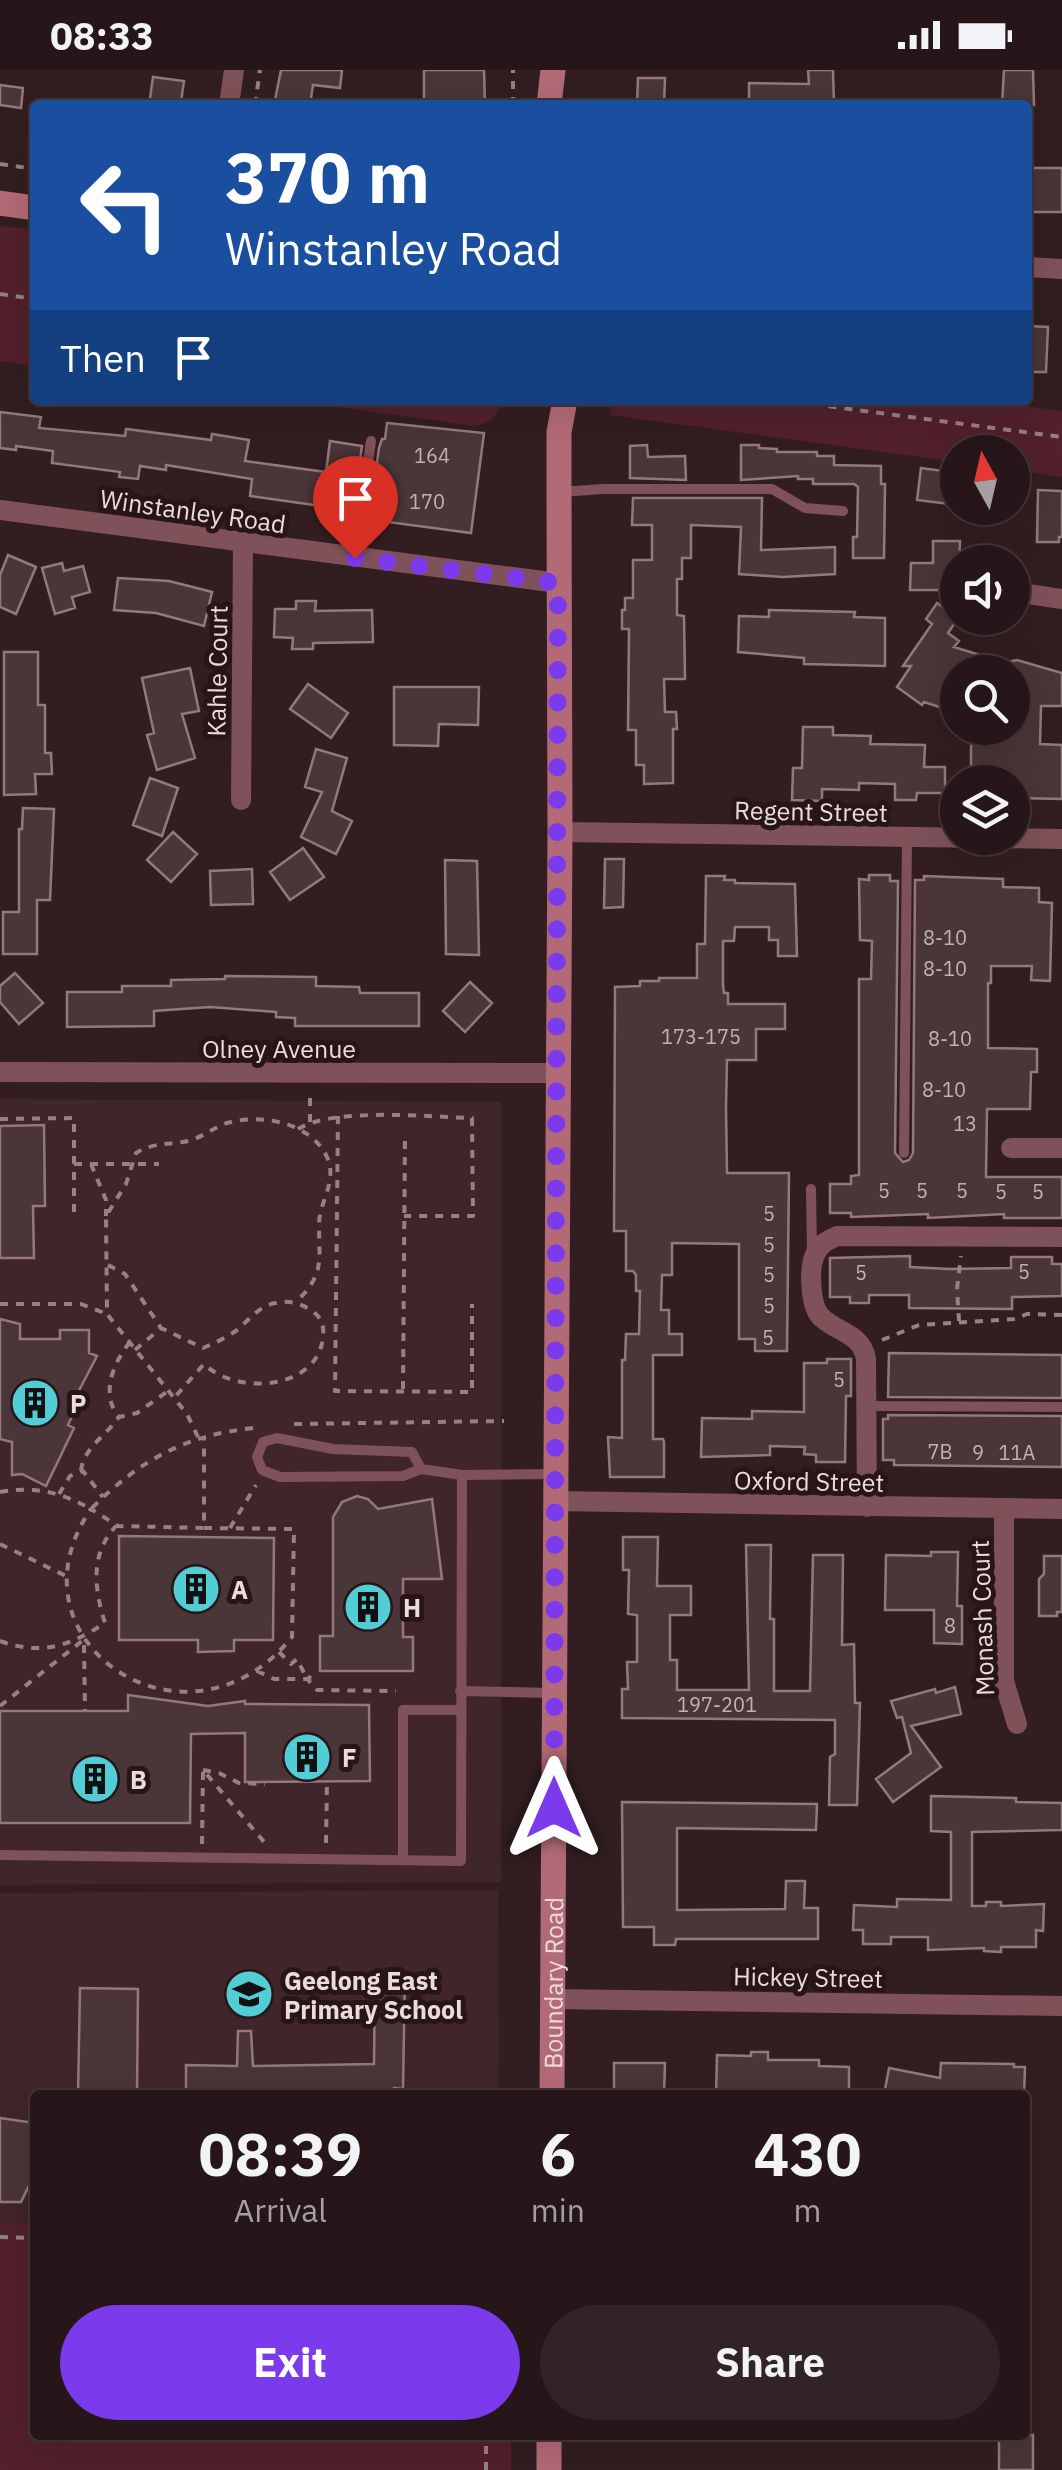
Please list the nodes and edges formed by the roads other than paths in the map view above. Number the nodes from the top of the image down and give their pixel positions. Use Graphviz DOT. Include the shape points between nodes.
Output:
graph roads {
  1 [pos="234,70"];
  2 [pos="554,70"];
  3 [pos="562,70"];
  4 [pos="230,100"];
  5 [pos="550,100"];
  6 [pos="562,100"];
  7 [pos="0,204"];
  8 [pos="30,207"];
  9 [pos="1032,266"];
  10 [pos="1062,269"];
  11 [pos="554,405"];
  12 [pos="564,405"];
  13 [pos="560,430"];
  14 [pos="372,441"];
  15 [pos="558,492"];
  16 [pos="0,510"];
  17 [pos="843,511"];
  18 [pos="243,543"];
  19 [pos="355,558"];
  20 [pos="558,583"];
  21 [pos="1030,594"];
  22 [pos="1062,599"];
  23 [pos="241,800"];
  24 [pos="560,832"];
  25 [pos="907,837"];
  26 [pos="1062,839"];
  27 [pos="0,1072"];
  28 [pos="558,1074"];
  29 [pos="1010,1148"];
  30 [pos="1062,1148"];
  31 [pos="904,1153"];
  32 [pos="811,1189"];
  33 [pos="1062,1236"];
  34 [pos="814,1258"];
  35 [pos="866,1406"];
  36 [pos="1062,1406"];
  37 [pos="421,1469"];
  38 [pos="556,1474"];
  39 [pos="462,1475"];
  40 [pos="556,1501"];
  41 [pos="867,1507"];
  42 [pos="1004,1508"];
  43 [pos="1062,1509"];
  44 [pos="460,1691"];
  45 [pos="554,1692"];
  46 [pos="460,1710"];
  47 [pos="1017,1724"];
  48 [pos="0,1855"];
  49 [pos="403,1860"];
  50 [pos="552,1999"];
  51 [pos="1062,2006"];
  52 [pos="552,2090"];
  53 [pos="549,2440"];
  54 [pos="549,2470"];
  1 -- 4 [label="street"];
  2 -- 5 [label="main road"];
  3 -- 6 [label="main road"];
  7 -- 8 [label="main road"];
  9 -- 10 [label="street"];
  11 -- 13 [label="main road, Boundary Road"];
  12 -- 13 [label="main road, Boundary Road"];
  13 -- 15 [label="main road, Boundary Road"];
  14 -- 19 [label="lane"];
  15 -- 17 [label="lane" via="772,489 805,508"];
  15 -- 20 [label="main road, Boundary Road"];
  16 -- 18 [label="street, Winstanley Road"];
  18 -- 19 [label="street, Winstanley Road"];
  18 -- 23 [label="street, Kahle Court"];
  19 -- 20 [label="street, Winstanley Road"];
  20 -- 24 [label="main road, Boundary Road"];
  21 -- 22 [label="street"];
  24 -- 25 [label="street, Regent Street"];
  24 -- 28 [label="main road, Boundary Road"];
  25 -- 26 [label="street, Regent Street"];
  25 -- 31 [label="lane"];
  27 -- 28 [label="street, Olney Avenue"];
  28 -- 38 [label="main road, Boundary Road"];
  29 -- 30 [label="street"];
  32 -- 34 [label="lane"];
  33 -- 34 [label="street" via="836,1236"];
  34 -- 35 [label="street" via="814,1307 864,1348"];
  35 -- 36 [label="lane"];
  35 -- 41 [label="street"];
  37 -- 37 [label="lane" via="412,1452 333,1449 278,1438 258,1448 264,1472 283,1477 403,1476"];
  37 -- 39 [label="lane"];
  38 -- 39 [label="lane"];
  38 -- 40 [label="main road, Boundary Road"];
  39 -- 44 [label="lane"];
  40 -- 41 [label="street, Oxford Street"];
  40 -- 45 [label="main road, Boundary Road"];
  41 -- 42 [label="street, Oxford Street"];
  42 -- 43 [label="street, Oxford Street"];
  42 -- 47 [label="street, Monash Court" via="1004,1681"];
  44 -- 45 [label="lane"];
  44 -- 46 [label="lane"];
  45 -- 50 [label="main road, Boundary Road"];
  46 -- 49 [label="lane" via="403,1710"];
  46 -- 49 [label="lane" via="460,1861"];
  48 -- 49 [label="lane"];
  50 -- 51 [label="street, Hickey Street"];
  50 -- 52 [label="main road, Boundary Road"];
  53 -- 54 [label="main road"];
}
